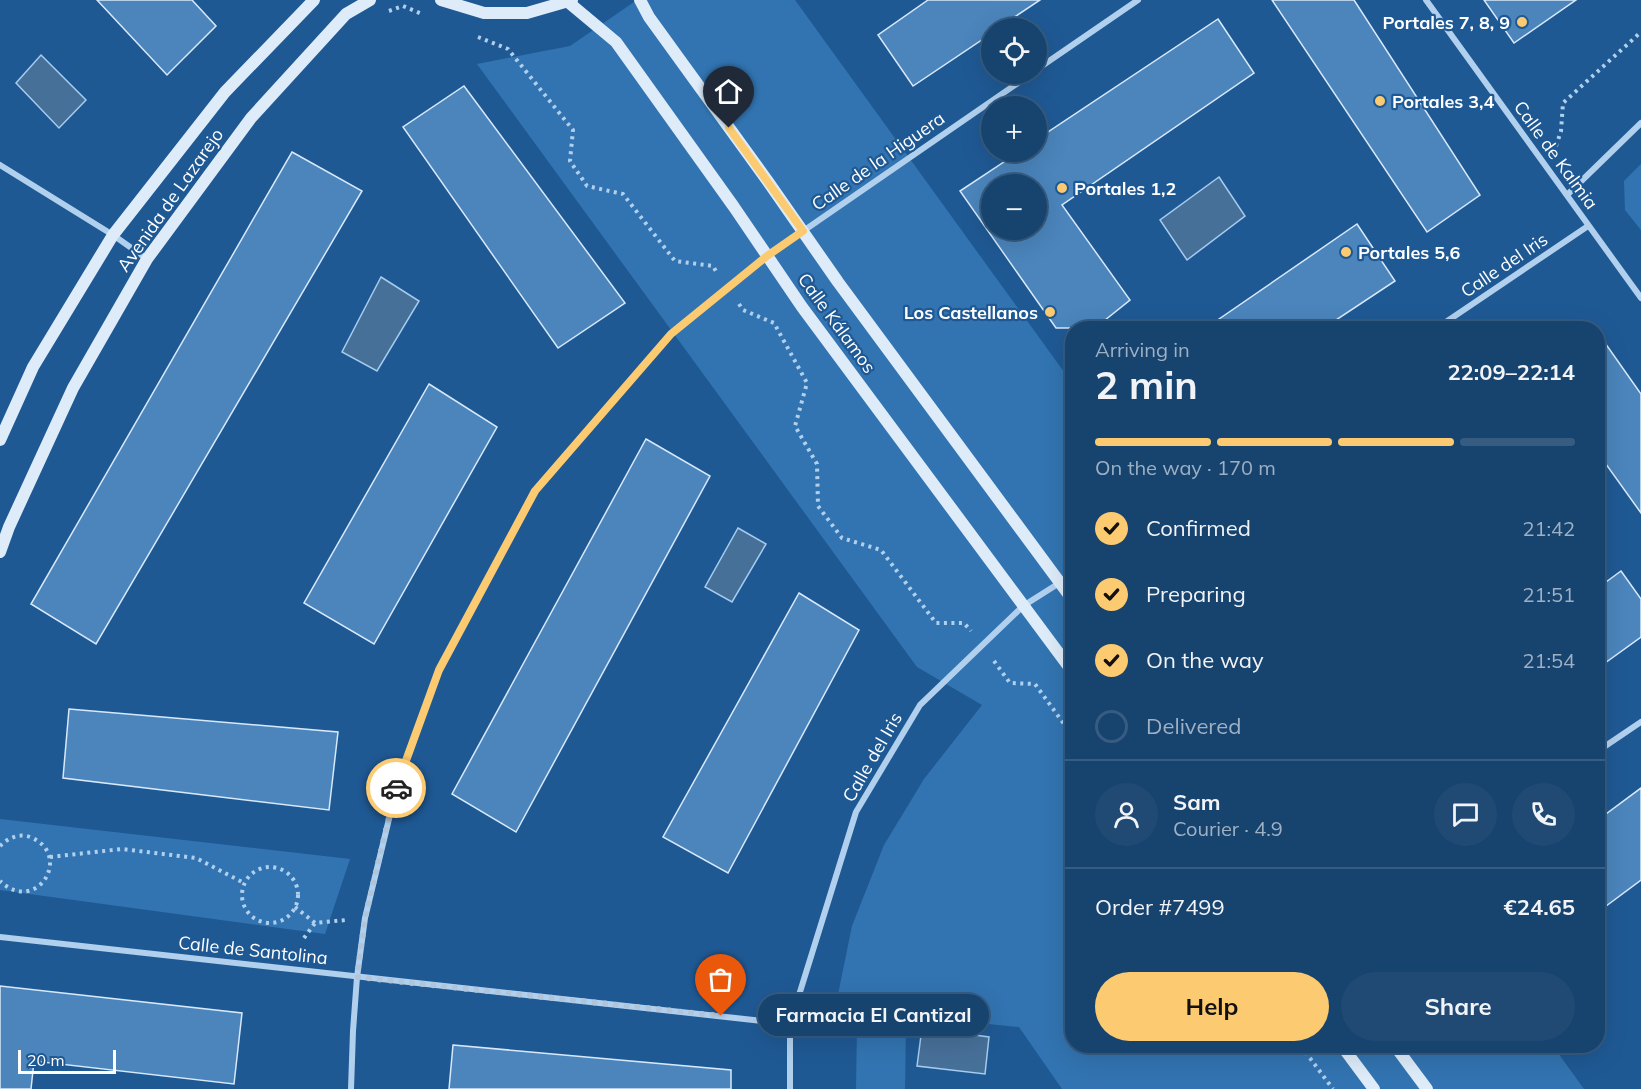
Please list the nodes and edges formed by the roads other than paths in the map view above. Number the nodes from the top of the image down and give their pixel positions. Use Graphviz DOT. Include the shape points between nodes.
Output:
graph roads {
  1 [pos="314,0"];
  2 [pos="370,0"];
  3 [pos="441,0"];
  4 [pos="640,0"];
  5 [pos="1138,0"];
  6 [pos="1426,0"];
  7 [pos="570,1"];
  8 [pos="1047,62"];
  9 [pos="1016,84"];
  10 [pos="1641,123"];
  11 [pos="0,165"];
  12 [pos="1567,195"];
  13 [pos="1588,226"];
  14 [pos="803,231"];
  15 [pos="113,235"];
  16 [pos="767,256"];
  17 [pos="147,259"];
  18 [pos="1641,298"];
  19 [pos="1447,321"];
  20 [pos="0,440"];
  21 [pos="0,552"];
  22 [pos="1065,579"];
  23 [pos="1060,582"];
  24 [pos="1065,589"];
  25 [pos="1023,606"];
  26 [pos="1065,662"];
  27 [pos="1641,722"];
  28 [pos="1605,746"];
  29 [pos="0,937"];
  30 [pos="357,977"];
  31 [pos="790,1024"];
  32 [pos="1347,1053"];
  33 [pos="1400,1053"];
  34 [pos="351,1089"];
  35 [pos="790,1089"];
  36 [pos="1374,1089"];
  37 [pos="1427,1089"];
  1 -- 15 [label="main road, Avenida de Lazarejo" via="225,92"];
  2 -- 17 [label="main road, Avenida de Lazarejo" via="346,14 251,118"];
  3 -- 7 [label="main road" via="484,13 527,13"];
  4 -- 14 [label="main road, Calle Kálamos"];
  5 -- 8 [label="street"];
  6 -- 12 [label="street, Calle de Kalmia"];
  7 -- 16 [label="main road, Calle Kálamos" via="616,42"];
  9 -- 14 [label="street, Calle de la Higuera"];
  10 -- 12 [label="street"];
  11 -- 15 [label="street"];
  12 -- 13 [label="street, Calle de Kalmia"];
  13 -- 18 [label="street, Calle de Kalmia"];
  13 -- 19 [label="street, Calle del Iris"];
  14 -- 16 [label="street, Calle de la Higuera"];
  14 -- 23 [label="main road, Calle Kálamos"];
  15 -- 17 [label="street"];
  15 -- 20 [label="main road, Avenida de Lazarejo" via="33,367"];
  16 -- 25 [label="main road, Calle Kálamos"];
  16 -- 30 [label="street, Calle de la Higuera" via="671,334 535,491 439,670 396,790 365,918"];
  17 -- 21 [label="main road, Avenida de Lazarejo" via="73,388"];
  22 -- 23 [label="street, Calle del Iris"];
  23 -- 24 [label="main road, Calle Kálamos"];
  23 -- 25 [label="street, Calle del Iris"];
  25 -- 26 [label="main road, Calle Kálamos"];
  25 -- 31 [label="street, Calle del Iris" via="920,705 856,812"];
  27 -- 28 [label="street"];
  29 -- 30 [label="street, Calle de Santolina"];
  30 -- 31 [label="street, Calle de Santolina"];
  30 -- 34 [label="street, Calle de la Higuera"];
  31 -- 35 [label="street, Calle del Iris"];
  32 -- 36 [label="main road"];
  33 -- 37 [label="main road"];
}
